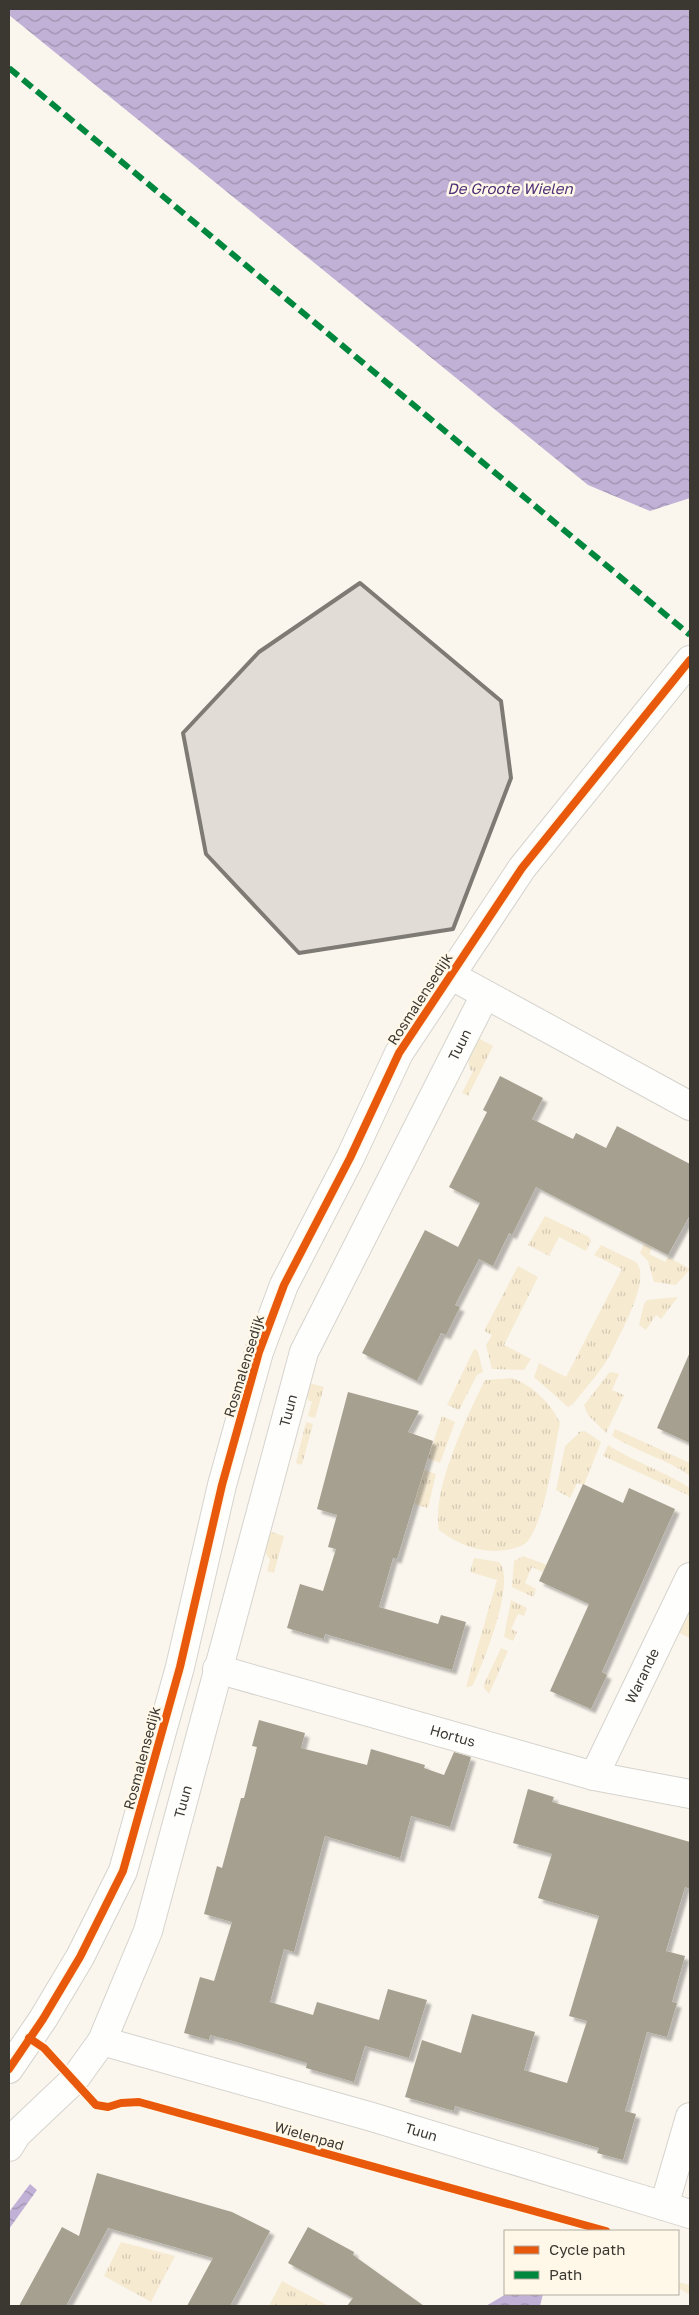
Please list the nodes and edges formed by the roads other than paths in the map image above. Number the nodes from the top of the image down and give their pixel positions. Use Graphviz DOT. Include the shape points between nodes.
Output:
graph roads {
  1 [pos="690,660"];
  2 [pos="450,975"];
  3 [pos="485,995"];
  4 [pos="690,1106"];
  5 [pos="690,1577"];
  6 [pos="217,1669"];
  7 [pos="594,1776"];
  8 [pos="690,1794"];
  9 [pos="102,2041"];
  10 [pos="9,2069"];
  11 [pos="690,2117"];
  12 [pos="9,2147"];
  13 [pos="664,2206"];
  14 [pos="690,2214"];
  1 -- 2 [label="street, Rosmalensedijk" via="522,868"];
  2 -- 3 [label="street"];
  2 -- 10 [label="street, Rosmalensedijk" via="399,1053 350,1158 284,1285 259,1352 180,1667 123,1871 80,1957"];
  3 -- 4 [label="street"];
  3 -- 6 [label="street, Tuun" via="304,1352"];
  5 -- 7 [label="street, Warande"];
  6 -- 7 [label="street, Hortus"];
  6 -- 9 [label="street, Tuun" via="148,1931"];
  7 -- 8 [label="street, Hortus"];
  9 -- 12 [label="street" via="74,2080 17,2134"];
  9 -- 13 [label="street, Tuun" via="372,2117"];
  11 -- 13 [label="street"];
  13 -- 14 [label="street, Tuun"];
}
